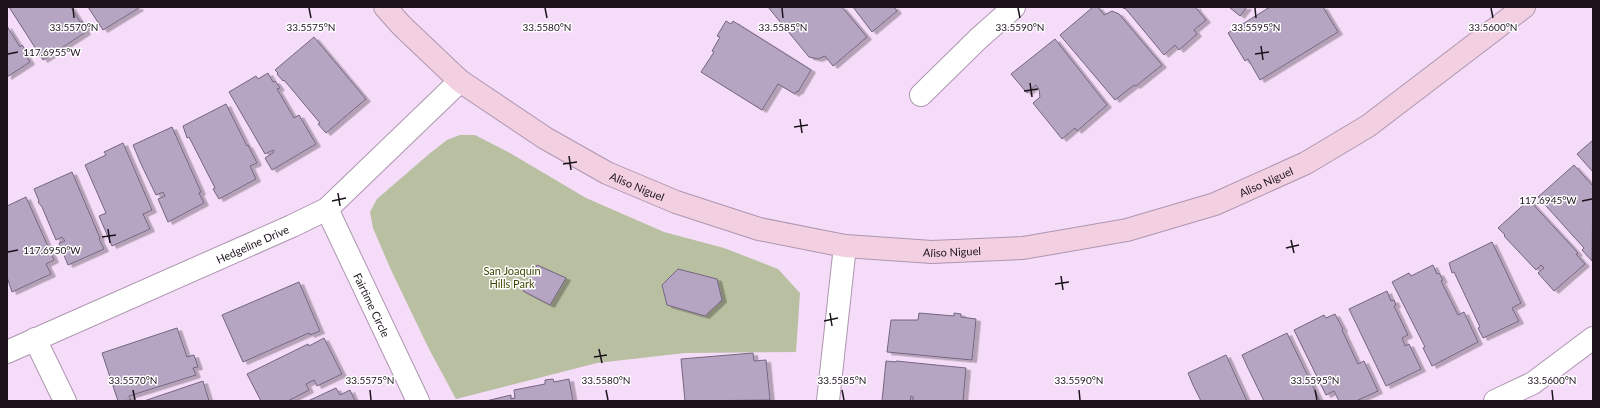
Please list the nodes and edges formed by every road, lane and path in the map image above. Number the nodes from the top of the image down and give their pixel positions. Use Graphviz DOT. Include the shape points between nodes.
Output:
graph roads {
  1 [pos="385,7"];
  2 [pos="1014,7"];
  3 [pos="1524,7"];
  4 [pos="460,81"];
  5 [pos="921,95"];
  6 [pos="327,208"];
  7 [pos="845,246"];
  8 [pos="1593,338"];
  9 [pos="35,340"];
  10 [pos="7,352"];
  11 [pos="65,401"];
  12 [pos="418,401"];
  13 [pos="828,401"];
  14 [pos="1495,401"];
  1 -- 4 [label="street, Aliso Niguel"];
  2 -- 5 [label="street" via="978,38"];
  3 -- 7 [label="street, Aliso Niguel" via="1368,126 1306,163 1215,204 1127,230 1023,248 932,252"];
  4 -- 6 [label="street, Hedgeline Drive"];
  4 -- 7 [label="street, Aliso Niguel" via="545,138 607,173 676,202 759,229"];
  6 -- 9 [label="street, Hedgeline Drive"];
  6 -- 12 [label="street, Fairtime Circle"];
  7 -- 13 [label="street"];
  8 -- 14 [label="street" via="1533,382"];
  9 -- 10 [label="street, Hedgeline Drive"];
  9 -- 11 [label="street"];
}
